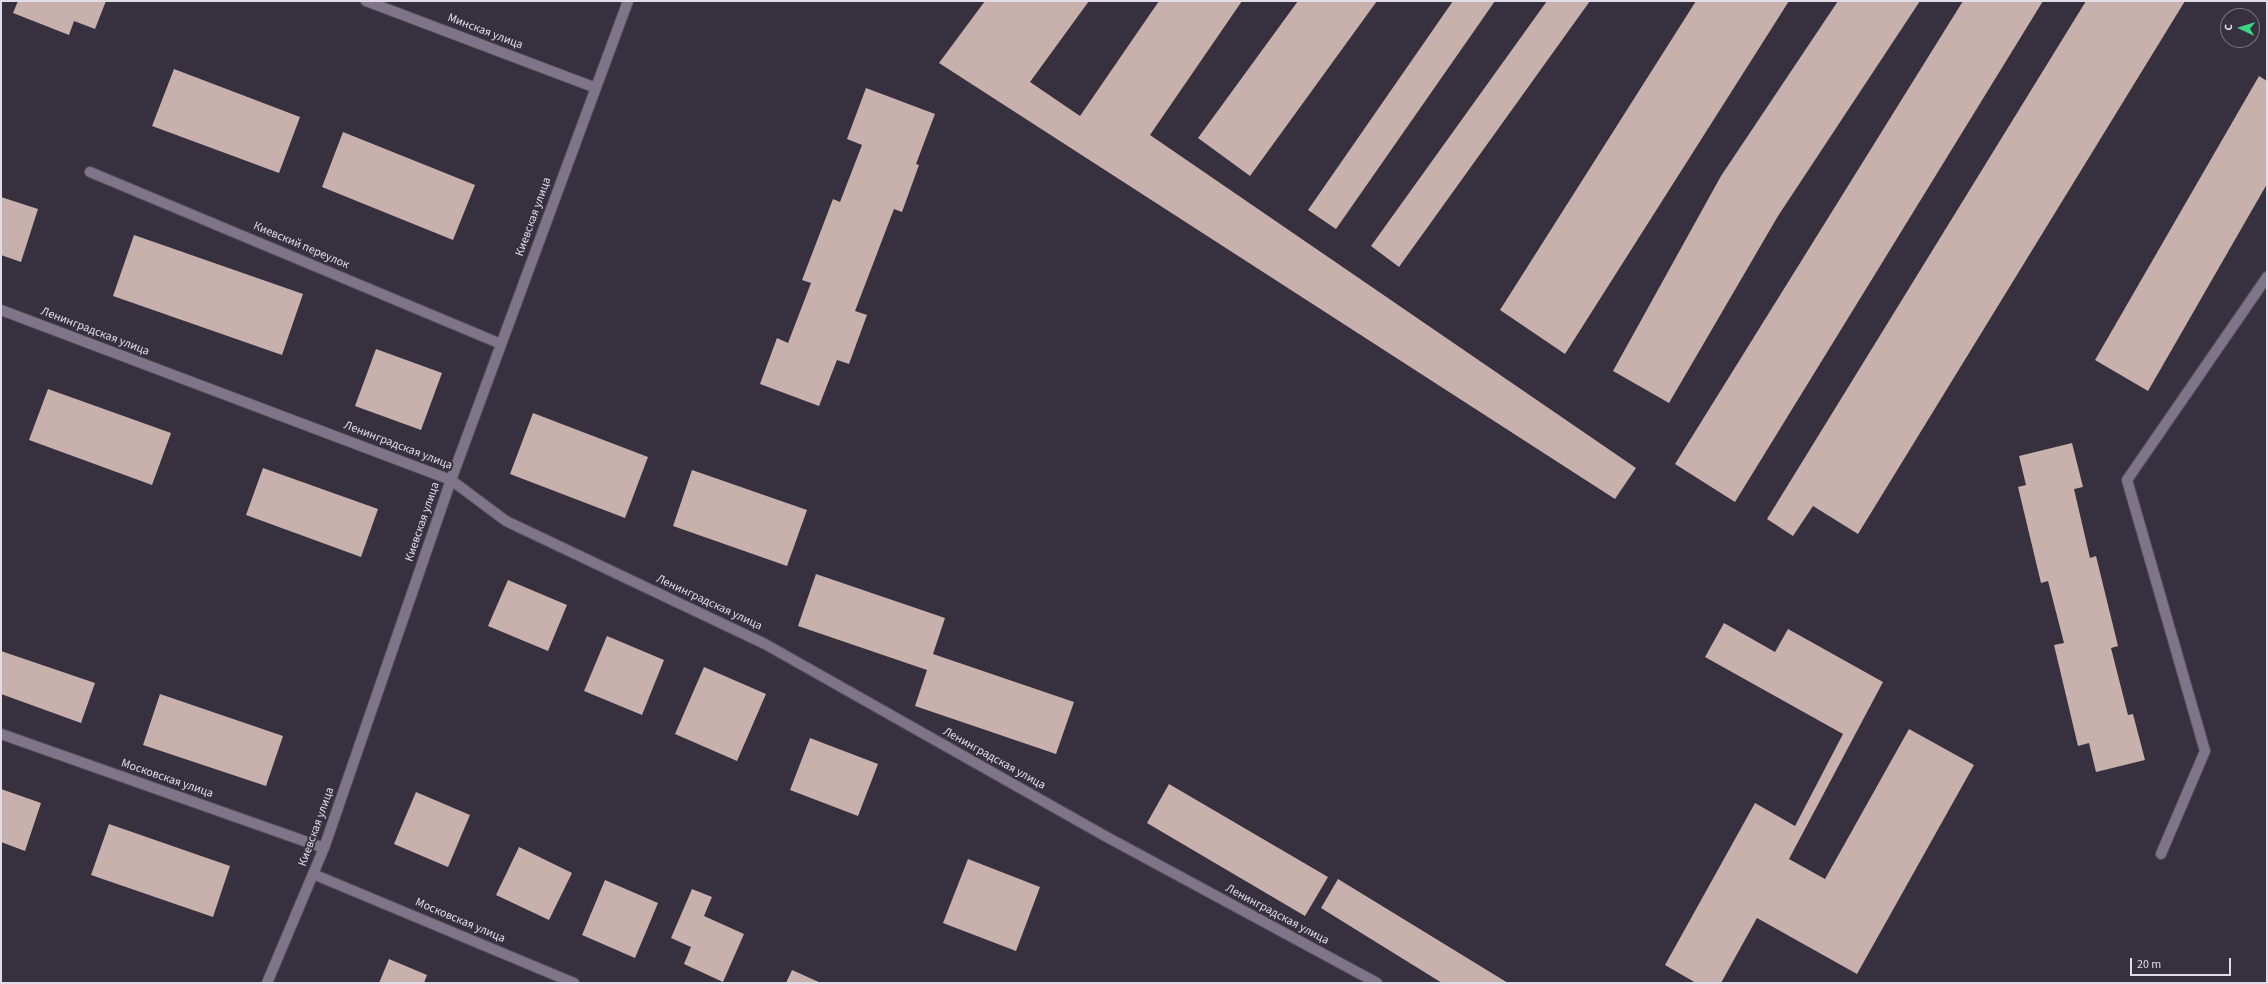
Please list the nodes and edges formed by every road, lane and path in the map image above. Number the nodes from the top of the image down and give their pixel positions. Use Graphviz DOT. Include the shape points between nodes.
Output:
graph roads {
  1 [pos="366,1"];
  2 [pos="628,1"];
  3 [pos="596,88"];
  4 [pos="90,172"];
  5 [pos="2267,277"];
  6 [pos="1,310"];
  7 [pos="501,344"];
  8 [pos="451,480"];
  9 [pos="1,734"];
  10 [pos="324,848"];
  11 [pos="2161,854"];
  12 [pos="313,874"];
  13 [pos="267,983"];
  14 [pos="574,983"];
  15 [pos="1377,983"];
  1 -- 3 [label="street, Минская улица"];
  2 -- 3 [label="street, Киевская улица"];
  3 -- 7 [label="street, Киевская улица"];
  4 -- 7 [label="street, Киевский переулок"];
  5 -- 11 [label="street" via="2127,480 2205,751"];
  6 -- 8 [label="street, Ленинградская улица"];
  7 -- 8 [label="street, Киевская улица"];
  8 -- 10 [label="street, Киевская улица"];
  8 -- 15 [label="street, Ленинградская улица" via="506,521 764,644 1105,836"];
  9 -- 10 [label="street, Московская улица"];
  10 -- 12 [label="street, Киевская улица"];
  12 -- 13 [label="street, Киевская улица"];
  12 -- 14 [label="street, Московская улица"];
}
